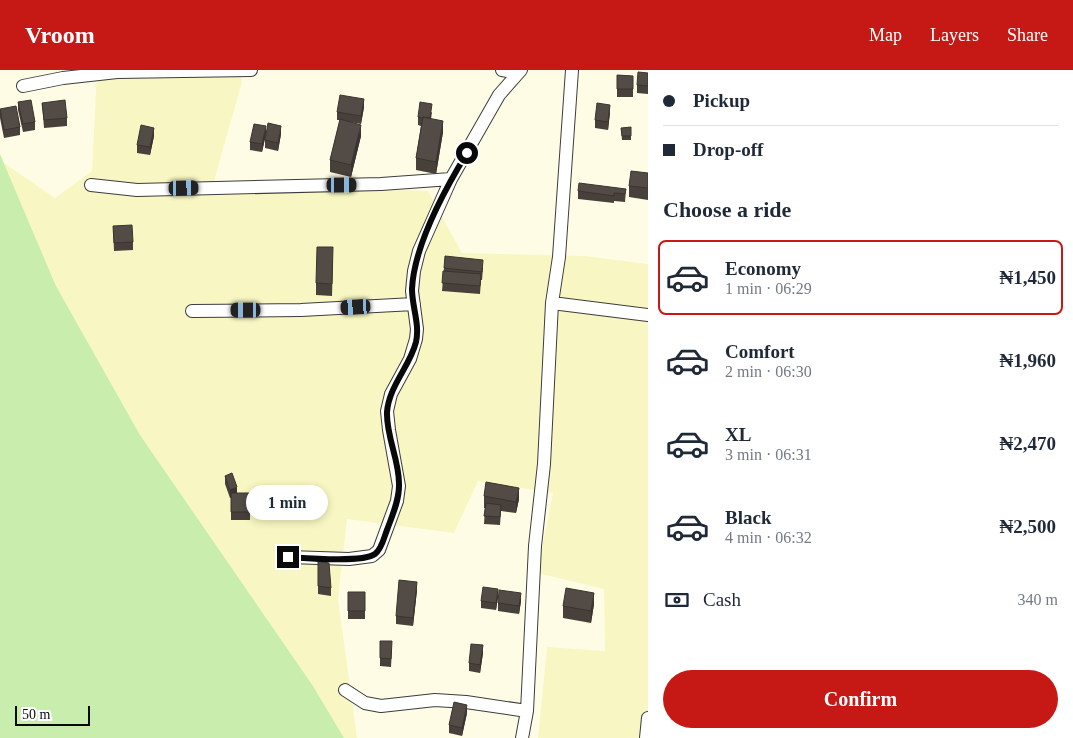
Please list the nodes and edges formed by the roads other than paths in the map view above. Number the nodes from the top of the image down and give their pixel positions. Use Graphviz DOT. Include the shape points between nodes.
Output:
graph roads {
  1 [pos="251,70"];
  2 [pos="502,70"];
  3 [pos="572,70"];
  4 [pos="519,71"];
  5 [pos="23,86"];
  6 [pos="451,179"];
  7 [pos="91,185"];
  8 [pos="552,303"];
  9 [pos="414,304"];
  10 [pos="192,311"];
  11 [pos="648,315"];
  12 [pos="288,557"];
  13 [pos="345,690"];
  14 [pos="526,711"];
  15 [pos="648,718"];
  16 [pos="522,738"];
  17 [pos="646,738"];
  1 -- 5 [label="street" via="117,72"];
  2 -- 4 [label="street"];
  3 -- 8 [label="street" via="559,257"];
  4 -- 6 [label="street" via="499,95"];
  6 -- 7 [label="street" via="381,184 137,190"];
  6 -- 9 [label="street" via="419,251 412,291"];
  8 -- 11 [label="street"];
  8 -- 14 [label="street"];
  9 -- 10 [label="street"];
  9 -- 12 [label="street" via="416,340 410,359 391,394 387,411 399,486 379,550 372,556 349,559"];
  13 -- 14 [label="street" via="365,703 381,706 435,700"];
  14 -- 16 [label="street"];
  15 -- 17 [label="street"];
}
